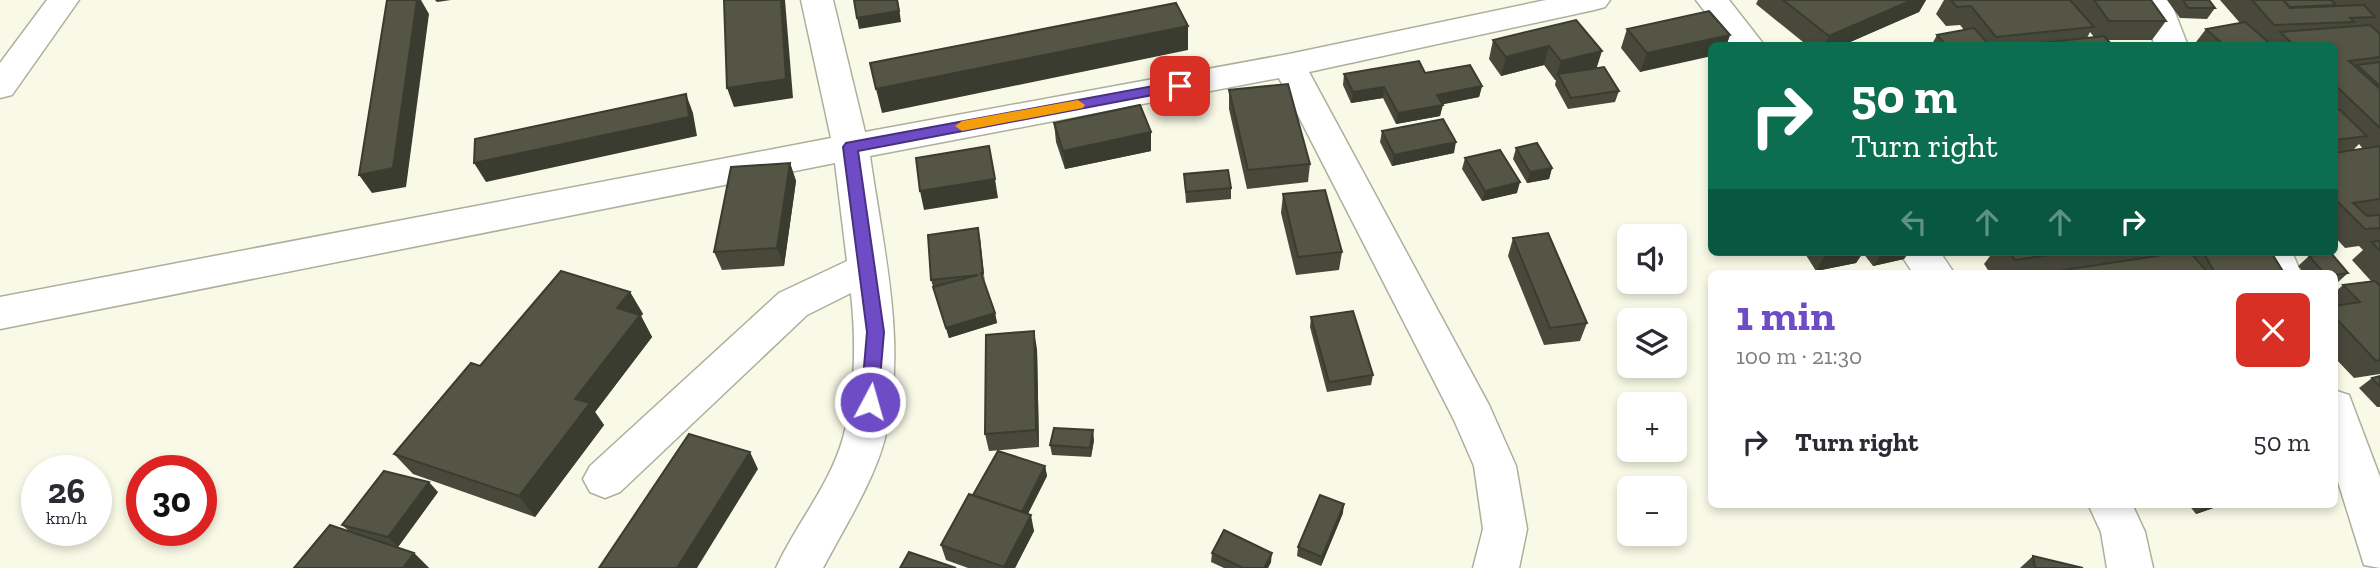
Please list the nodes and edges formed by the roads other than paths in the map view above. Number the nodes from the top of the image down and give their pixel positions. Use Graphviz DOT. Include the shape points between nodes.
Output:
graph roads {
  1 [pos="63,0"];
  2 [pos="817,0"];
  3 [pos="1594,0"];
  4 [pos="1712,0"];
  5 [pos="2154,0"];
  6 [pos="1746,42"];
  7 [pos="2170,42"];
  8 [pos="1289,65"];
  9 [pos="3,80"];
  10 [pos="851,147"];
  11 [pos="1921,256"];
  12 [pos="867,268"];
  13 [pos="1933,270"];
  14 [pos="0,313"];
  15 [pos="2338,413"];
  16 [pos="2367,457"];
  17 [pos="605,479"];
  18 [pos="2112,508"];
  19 [pos="2380,551"];
  20 [pos="799,568"];
  21 [pos="1496,568"];
  22 [pos="2130,568"];
  1 -- 9 [label="street"];
  2 -- 10 [label="street"];
  3 -- 8 [label="street"];
  4 -- 6 [label="street"];
  5 -- 7 [label="street"];
  8 -- 10 [label="street"];
  8 -- 21 [label="street" via="1474,417 1495,466 1504,529"];
  10 -- 12 [label="street"];
  10 -- 14 [label="street"];
  11 -- 13 [label="street"];
  12 -- 17 [label="street" via="793,304"];
  12 -- 20 [label="street" via="875,332 864,439"];
  15 -- 16 [label="street"];
  16 -- 19 [label="street"];
  18 -- 22 [label="street" via="2123,532"];
}
